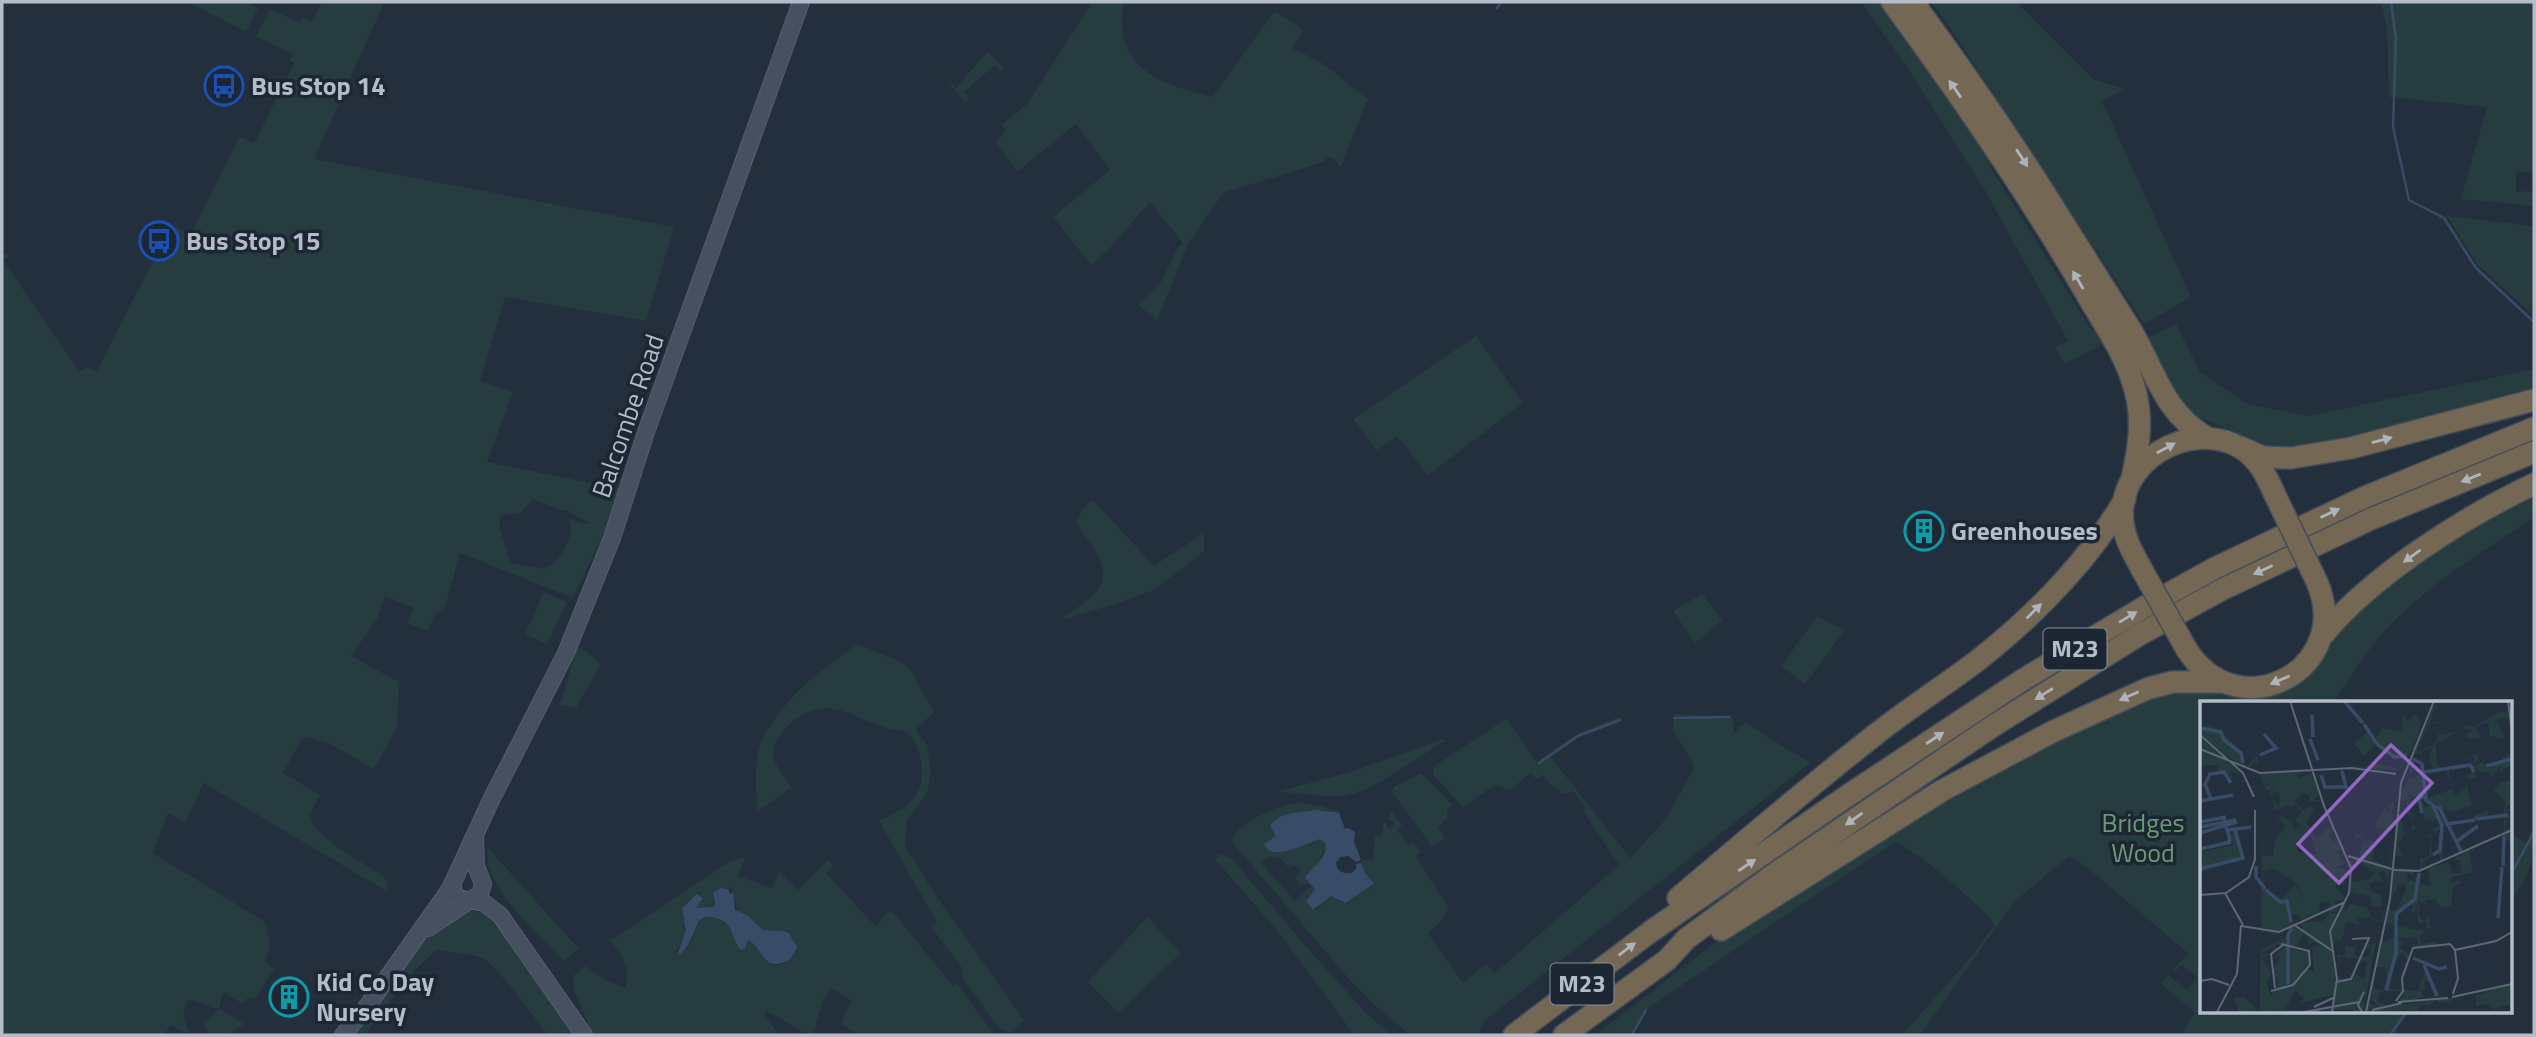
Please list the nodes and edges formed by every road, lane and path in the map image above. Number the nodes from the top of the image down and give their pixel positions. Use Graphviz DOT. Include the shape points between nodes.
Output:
graph roads {
  1 [pos="801,2"];
  2 [pos="1892,2"];
  3 [pos="1913,2"];
  4 [pos="2126,347"];
  5 [pos="2159,385"];
  6 [pos="2534,400"];
  7 [pos="2534,428"];
  8 [pos="2206,437"];
  9 [pos="2240,447"];
  10 [pos="2534,452"];
  11 [pos="2291,458"];
  12 [pos="2133,474"];
  13 [pos="2534,484"];
  14 [pos="2125,499"];
  15 [pos="2070,572"];
  16 [pos="2322,636"];
  17 [pos="2219,682"];
  18 [pos="475,835"];
  19 [pos="480,878"];
  20 [pos="454,879"];
  21 [pos="470,901"];
  22 [pos="1650,932"];
  23 [pos="515,934"];
  24 [pos="415,937"];
  25 [pos="1667,960"];
  26 [pos="343,1035"];
  27 [pos="584,1035"];
  28 [pos="1514,1035"];
  29 [pos="1564,1035"];
  1 -- 18 [label="main road, Balcombe Road" via="612,538 566,653"];
  4 -- 2 [label="highway, M23, one-way"];
  3 -- 4 [label="highway, M23, one-way" via="1990,111"];
  4 -- 5 [label="highway, M23"];
  4 -- 12 [label="highway, M23" via="2140,426"];
  4 -- 15 [label="highway, M23" via="2131,423 2127,459 2105,516"];
  5 -- 8 [label="highway, M23" via="2180,419"];
  5 -- 11 [label="highway, M23" via="2183,412 2199,422"];
  11 -- 6 [label="highway, M23, one-way" via="2351,448"];
  22 -- 7 [label="highway, M23, one-way" via="2024,679 2141,608 2365,497"];
  8 -- 9 [label="highway, M23"];
  12 -- 8 [label="highway, M23, one-way" via="2171,445"];
  9 -- 11 [label="highway, M23" via="2263,457"];
  9 -- 16 [label="highway, M23, bridge" via="2262,468 2317,582 2324,602"];
  10 -- 25 [label="highway, M23, one-way" via="2358,525 2139,635 1844,826 1686,939"];
  12 -- 14 [label="highway, M23"];
  13 -- 16 [label="highway, M23, one-way" via="2427,546 2374,585"];
  14 -- 15 [label="highway, M23"];
  14 -- 17 [label="highway, M23, bridge" via="2125,538 2187,650 2204,672"];
  22 -- 15 [label="highway, M23, one-way" via="1666,908 1876,734 1987,653 2033,613"];
  16 -- 17 [label="highway, M23, one-way" via="2312,655 2286,680 2257,688"];
  17 -- 25 [label="highway, M23, one-way" via="2174,682 2149,688 2054,731 1943,790 1692,949"];
  18 -- 19 [label="main road"];
  18 -- 20 [label="main road, Balcombe Road"];
  19 -- 20 [label="main road" via="468,871"];
  19 -- 21 [label="main road" via="481,893"];
  19 -- 23 [label="main road"];
  20 -- 21 [label="main road" via="456,896"];
  20 -- 24 [label="main road, Balcombe Road"];
  21 -- 23 [label="main road" via="491,907"];
  21 -- 24 [label="main road, Balcombe Road"];
  28 -- 22 [label="highway, M23, one-way"];
  23 -- 27 [label="main road"];
  24 -- 26 [label="main road, Balcombe Road"];
  25 -- 29 [label="highway, M23"];
}
